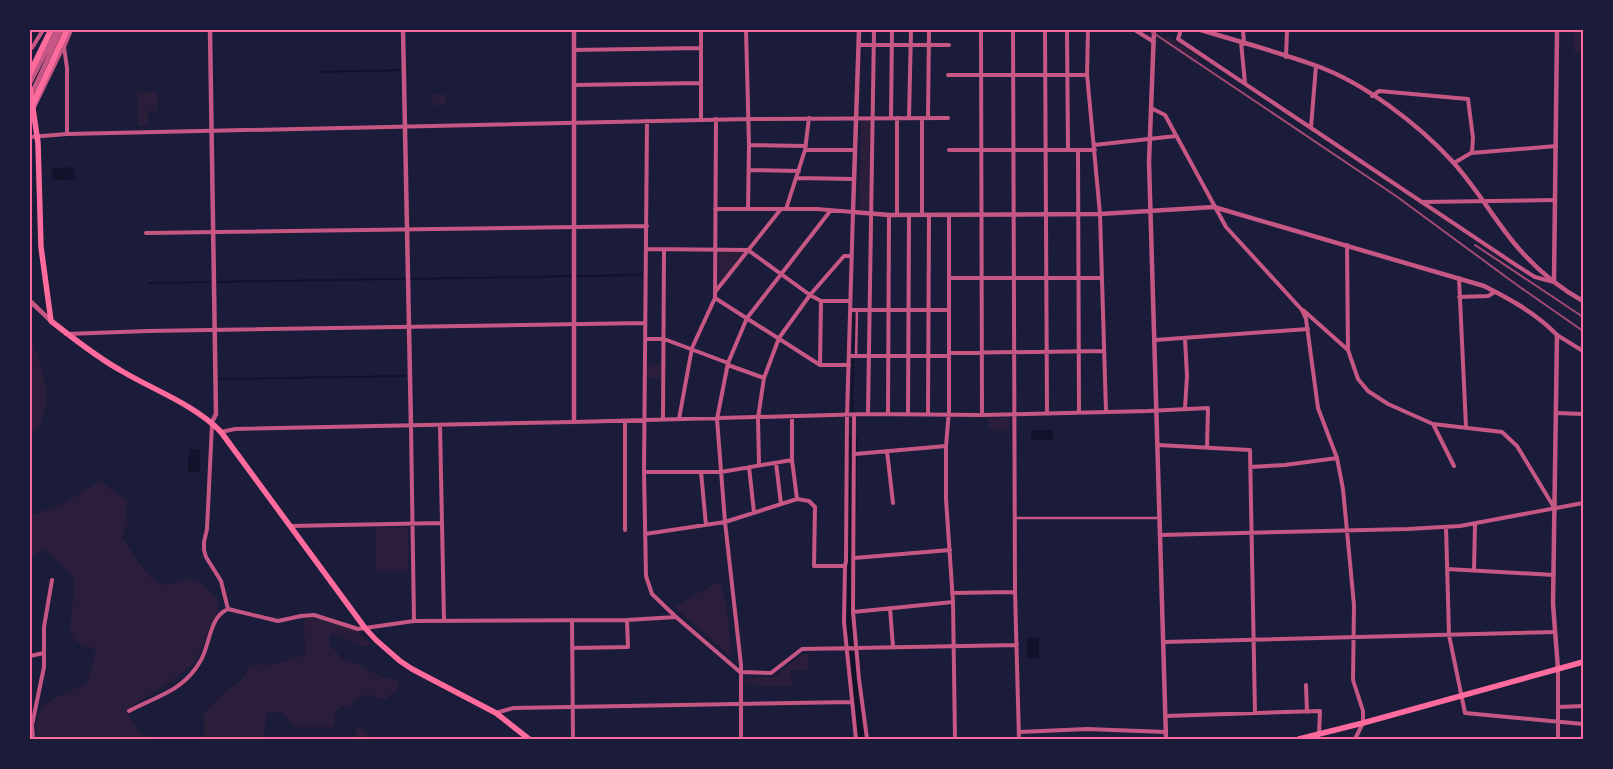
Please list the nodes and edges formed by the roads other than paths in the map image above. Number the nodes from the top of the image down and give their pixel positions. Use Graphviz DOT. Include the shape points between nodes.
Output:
graph roads {
  1 [pos="43,30"];
  2 [pos="51,30"];
  3 [pos="56,30"];
  4 [pos="61,30"];
  5 [pos="67,30"];
  6 [pos="72,30"];
  7 [pos="210,30"];
  8 [pos="403,30"];
  9 [pos="574,30"];
  10 [pos="701,30"];
  11 [pos="746,30"];
  12 [pos="859,30"];
  13 [pos="874,30"];
  14 [pos="892,30"];
  15 [pos="911,30"];
  16 [pos="929,30"];
  17 [pos="981,30"];
  18 [pos="1013,30"];
  19 [pos="1046,30"];
  20 [pos="1067,30"];
  21 [pos="1088,30"];
  22 [pos="1135,30"];
  23 [pos="1154,30"];
  24 [pos="1201,30"];
  25 [pos="1242,30"];
  26 [pos="1287,30"];
  27 [pos="1557,30"];
  28 [pos="1180,33"];
  29 [pos="1154,42"];
  30 [pos="1242,43"];
  31 [pos="859,44"];
  32 [pos="874,45"];
  33 [pos="892,45"];
  34 [pos="910,45"];
  35 [pos="929,45"];
  36 [pos="949,45"];
  37 [pos="64,47"];
  38 [pos="32,48"];
  39 [pos="701,48"];
  40 [pos="574,50"];
  41 [pos="1286,56"];
  42 [pos="1316,66"];
  43 [pos="30,73"];
  44 [pos="948,75"];
  45 [pos="981,75"];
  46 [pos="1013,75"];
  47 [pos="1046,75"];
  48 [pos="1067,75"];
  49 [pos="1087,76"];
  50 [pos="30,83"];
  51 [pos="701,83"];
  52 [pos="1245,84"];
  53 [pos="574,85"];
  54 [pos="30,93"];
  55 [pos="1372,96"];
  56 [pos="1150,108"];
  57 [pos="32,110"];
  58 [pos="809,118"];
  59 [pos="857,118"];
  60 [pos="872,118"];
  61 [pos="891,118"];
  62 [pos="897,118"];
  63 [pos="909,118"];
  64 [pos="922,118"];
  65 [pos="928,118"];
  66 [pos="948,118"];
  67 [pos="749,119"];
  68 [pos="701,120"];
  69 [pos="716,120"];
  70 [pos="648,121"];
  71 [pos="574,122"];
  72 [pos="405,126"];
  73 [pos="1311,127"];
  74 [pos="212,130"];
  75 [pos="68,134"];
  76 [pos="37,136"];
  77 [pos="1176,136"];
  78 [pos="30,137"];
  79 [pos="1150,139"];
  80 [pos="749,145"];
  81 [pos="1556,146"];
  82 [pos="1095,147"];
  83 [pos="806,148"];
  84 [pos="855,150"];
  85 [pos="949,150"];
  86 [pos="981,150"];
  87 [pos="1014,150"];
  88 [pos="1047,150"];
  89 [pos="1068,150"];
  90 [pos="1078,150"];
  91 [pos="1472,152"];
  92 [pos="1454,163"];
  93 [pos="749,170"];
  94 [pos="798,171"];
  95 [pos="796,178"];
  96 [pos="854,179"];
  97 [pos="1484,200"];
  98 [pos="1555,200"];
  99 [pos="1422,202"];
  100 [pos="1214,207"];
  101 [pos="716,209"];
  102 [pos="784,209"];
  103 [pos="748,210"];
  104 [pos="831,210"];
  105 [pos="1151,211"];
  106 [pos="852,212"];
  107 [pos="981,214"];
  108 [pos="1015,214"];
  109 [pos="1047,214"];
  110 [pos="1078,214"];
  111 [pos="1100,214"];
  112 [pos="872,215"];
  113 [pos="889,215"];
  114 [pos="898,215"];
  115 [pos="909,215"];
  116 [pos="922,215"];
  117 [pos="929,215"];
  118 [pos="949,215"];
  119 [pos="647,226"];
  120 [pos="574,227"];
  121 [pos="407,229"];
  122 [pos="146,233"];
  123 [pos="213,233"];
  124 [pos="1347,246"];
  125 [pos="646,249"];
  126 [pos="664,249"];
  127 [pos="715,249"];
  128 [pos="748,250"];
  129 [pos="851,256"];
  130 [pos="780,273"];
  131 [pos="949,278"];
  132 [pos="981,278"];
  133 [pos="1079,278"];
  134 [pos="1102,278"];
  135 [pos="1458,278"];
  136 [pos="1014,279"];
  137 [pos="1047,279"];
  138 [pos="1554,282"];
  139 [pos="715,292"];
  140 [pos="1495,292"];
  141 [pos="810,295"];
  142 [pos="1459,296"];
  143 [pos="715,298"];
  144 [pos="30,301"];
  145 [pos="820,301"];
  146 [pos="850,301"];
  147 [pos="1583,301"];
  148 [pos="850,310"];
  149 [pos="857,310"];
  150 [pos="870,310"];
  151 [pos="889,310"];
  152 [pos="908,310"];
  153 [pos="928,310"];
  154 [pos="949,310"];
  155 [pos="1302,310"];
  156 [pos="747,318"];
  157 [pos="51,321"];
  158 [pos="645,323"];
  159 [pos="574,324"];
  160 [pos="409,327"];
  161 [pos="1308,329"];
  162 [pos="215,330"];
  163 [pos="66,334"];
  164 [pos="1557,335"];
  165 [pos="779,338"];
  166 [pos="1185,338"];
  167 [pos="646,339"];
  168 [pos="664,339"];
  169 [pos="1155,340"];
  170 [pos="692,348"];
  171 [pos="1348,350"];
  172 [pos="1079,351"];
  173 [pos="1104,351"];
  174 [pos="1583,351"];
  175 [pos="1014,352"];
  176 [pos="1047,352"];
  177 [pos="981,353"];
  178 [pos="949,355"];
  179 [pos="850,356"];
  180 [pos="856,356"];
  181 [pos="869,356"];
  182 [pos="889,356"];
  183 [pos="908,356"];
  184 [pos="928,356"];
  185 [pos="728,364"];
  186 [pos="820,365"];
  187 [pos="849,365"];
  188 [pos="764,378"];
  189 [pos="1185,408"];
  190 [pos="1157,410"];
  191 [pos="1106,411"];
  192 [pos="1079,412"];
  193 [pos="1047,413"];
  194 [pos="1556,413"];
  195 [pos="868,414"];
  196 [pos="888,414"];
  197 [pos="908,414"];
  198 [pos="928,414"];
  199 [pos="1015,414"];
  200 [pos="1583,414"];
  201 [pos="847,415"];
  202 [pos="854,415"];
  203 [pos="948,415"];
  204 [pos="982,415"];
  205 [pos="792,417"];
  206 [pos="758,418"];
  207 [pos="678,419"];
  208 [pos="717,419"];
  209 [pos="644,420"];
  210 [pos="663,420"];
  211 [pos="625,421"];
  212 [pos="212,422"];
  213 [pos="574,422"];
  214 [pos="1433,424"];
  215 [pos="440,425"];
  216 [pos="411,426"];
  217 [pos="1466,427"];
  218 [pos="221,432"];
  219 [pos="1158,445"];
  220 [pos="946,446"];
  221 [pos="1207,448"];
  222 [pos="887,451"];
  223 [pos="855,454"];
  224 [pos="1337,458"];
  225 [pos="792,460"];
  226 [pos="776,463"];
  227 [pos="759,466"];
  228 [pos="1454,466"];
  229 [pos="749,467"];
  230 [pos="1250,467"];
  231 [pos="644,472"];
  232 [pos="702,472"];
  233 [pos="721,472"];
  234 [pos="796,499"];
  235 [pos="893,503"];
  236 [pos="1583,503"];
  237 [pos="781,504"];
  238 [pos="1555,509"];
  239 [pos="754,512"];
  240 [pos="1016,518"];
  241 [pos="1160,518"];
  242 [pos="725,522"];
  243 [pos="442,523"];
  244 [pos="413,524"];
  245 [pos="1475,524"];
  246 [pos="706,525"];
  247 [pos="290,526"];
  248 [pos="1446,527"];
  249 [pos="625,530"];
  250 [pos="1347,530"];
  251 [pos="1252,532"];
  252 [pos="645,534"];
  253 [pos="1160,535"];
  254 [pos="950,550"];
  255 [pos="854,559"];
  256 [pos="846,561"];
  257 [pos="845,566"];
  258 [pos="1447,569"];
  259 [pos="1474,570"];
  260 [pos="1554,575"];
  261 [pos="52,580"];
  262 [pos="1015,592"];
  263 [pos="952,593"];
  264 [pos="952,602"];
  265 [pos="890,608"];
  266 [pos="228,609"];
  267 [pos="853,612"];
  268 [pos="676,617"];
  269 [pos="572,620"];
  270 [pos="628,620"];
  271 [pos="414,621"];
  272 [pos="444,621"];
  273 [pos="365,628"];
  274 [pos="1555,632"];
  275 [pos="1449,634"];
  276 [pos="1354,637"];
  277 [pos="1254,640"];
  278 [pos="1164,642"];
  279 [pos="1017,645"];
  280 [pos="893,647"];
  281 [pos="953,647"];
  282 [pos="572,648"];
  283 [pos="847,648"];
  284 [pos="856,648"];
  285 [pos="44,653"];
  286 [pos="30,656"];
  287 [pos="1583,662"];
  288 [pos="1558,669"];
  289 [pos="740,672"];
  290 [pos="1306,685"];
  291 [pos="1462,696"];
  292 [pos="852,702"];
  293 [pos="741,704"];
  294 [pos="1583,706"];
  295 [pos="572,707"];
  296 [pos="1558,707"];
  297 [pos="129,711"];
  298 [pos="1307,712"];
  299 [pos="496,713"];
  300 [pos="1256,713"];
  301 [pos="1166,716"];
  302 [pos="1558,722"];
  303 [pos="1363,724"];
  304 [pos="1583,724"];
  305 [pos="1019,732"];
  306 [pos="1166,732"];
  307 [pos="1319,734"];
  308 [pos="33,739"];
  309 [pos="529,739"];
  310 [pos="573,739"];
  311 [pos="741,739"];
  312 [pos="856,739"];
  313 [pos="867,739"];
  314 [pos="955,739"];
  315 [pos="1019,739"];
  316 [pos="1166,739"];
  317 [pos="1299,739"];
  318 [pos="1355,739"];
  319 [pos="1558,739"];
  1 -- 38 [label="street"];
  2 -- 43 [label="highway"];
  3 -- 50 [label="street"];
  4 -- 54 [label="street"];
  5 -- 57 [label="highway"];
  6 -- 37 [label="street"];
  7 -- 74 [label="street"];
  8 -- 72 [label="street"];
  9 -- 40 [label="street"];
  10 -- 39 [label="street"];
  11 -- 67 [label="street"];
  12 -- 31 [label="street"];
  13 -- 32 [label="street"];
  14 -- 33 [label="street"];
  15 -- 34 [label="street"];
  16 -- 35 [label="street"];
  17 -- 45 [label="street"];
  18 -- 46 [label="street"];
  19 -- 47 [label="street"];
  20 -- 48 [label="street"];
  21 -- 49 [label="street"];
  22 -- 29 [label="street"];
  23 -- 29 [label="street"];
  24 -- 30 [label="street"];
  25 -- 30 [label="street"];
  26 -- 41 [label="street"];
  27 -- 81 [label="street"];
  28 -- 52 [label="street" via="1178,39"];
  29 -- 56 [label="street"];
  30 -- 41 [label="street"];
  30 -- 52 [label="street"];
  31 -- 32 [label="street"];
  31 -- 59 [label="street"];
  32 -- 33 [label="street"];
  32 -- 60 [label="street"];
  33 -- 34 [label="street"];
  33 -- 61 [label="street"];
  34 -- 35 [label="street"];
  34 -- 63 [label="street"];
  35 -- 36 [label="street"];
  35 -- 65 [label="street"];
  37 -- 57 [label="street"];
  37 -- 75 [label="street"];
  39 -- 40 [label="street"];
  39 -- 51 [label="street"];
  40 -- 53 [label="street"];
  41 -- 42 [label="street"];
  42 -- 55 [label="street" via="1346,79"];
  42 -- 73 [label="street"];
  44 -- 45 [label="street"];
  45 -- 46 [label="street"];
  45 -- 86 [label="street"];
  46 -- 47 [label="street"];
  46 -- 87 [label="street"];
  47 -- 48 [label="street"];
  47 -- 88 [label="street"];
  48 -- 49 [label="street"];
  48 -- 89 [label="street"];
  49 -- 82 [label="street"];
  51 -- 53 [label="street"];
  51 -- 68 [label="street"];
  52 -- 73 [label="street"];
  53 -- 71 [label="street"];
  54 -- 57 [label="main road"];
  55 -- 91 [label="street" via="1379,91 1468,99"];
  55 -- 92 [label="street" via="1409,121"];
  56 -- 77 [label="street" via="1165,115"];
  56 -- 79 [label="street"];
  57 -- 76 [label="main road"];
  58 -- 59 [label="street"];
  58 -- 67 [label="street"];
  58 -- 83 [label="street"];
  59 -- 60 [label="street"];
  59 -- 84 [label="street"];
  60 -- 61 [label="street"];
  60 -- 112 [label="street"];
  61 -- 62 [label="street"];
  62 -- 63 [label="street"];
  62 -- 114 [label="street"];
  63 -- 64 [label="street"];
  64 -- 65 [label="street"];
  64 -- 116 [label="street"];
  65 -- 66 [label="street"];
  67 -- 69 [label="street"];
  67 -- 80 [label="street"];
  68 -- 69 [label="street"];
  68 -- 70 [label="street"];
  69 -- 101 [label="street"];
  70 -- 71 [label="street"];
  70 -- 119 [label="street"];
  71 -- 72 [label="street"];
  71 -- 120 [label="street"];
  72 -- 74 [label="street"];
  72 -- 121 [label="street"];
  73 -- 99 [label="street"];
  74 -- 75 [label="street"];
  74 -- 123 [label="street"];
  75 -- 76 [label="street"];
  76 -- 78 [label="street"];
  76 -- 157 [label="main road" via="41,247"];
  77 -- 79 [label="street"];
  77 -- 100 [label="street"];
  79 -- 82 [label="street"];
  79 -- 105 [label="street"];
  80 -- 83 [label="street"];
  80 -- 93 [label="street"];
  81 -- 91 [label="street"];
  81 -- 98 [label="street"];
  82 -- 90 [label="street"];
  82 -- 111 [label="street"];
  83 -- 84 [label="street"];
  83 -- 94 [label="street"];
  84 -- 96 [label="street"];
  85 -- 86 [label="street"];
  86 -- 87 [label="street"];
  86 -- 107 [label="street"];
  87 -- 88 [label="street"];
  87 -- 108 [label="street"];
  88 -- 89 [label="street"];
  88 -- 109 [label="street"];
  89 -- 90 [label="street"];
  90 -- 110 [label="street"];
  91 -- 92 [label="street"];
  92 -- 97 [label="street"];
  93 -- 94 [label="street"];
  93 -- 103 [label="street"];
  94 -- 95 [label="street"];
  95 -- 96 [label="street"];
  95 -- 102 [label="street"];
  96 -- 106 [label="street"];
  97 -- 98 [label="street"];
  97 -- 99 [label="street"];
  97 -- 138 [label="street" via="1513,242"];
  98 -- 138 [label="street"];
  99 -- 138 [label="street" via="1535,277"];
  100 -- 105 [label="street"];
  100 -- 124 [label="street"];
  100 -- 155 [label="street" via="1235,239"];
  101 -- 103 [label="street"];
  101 -- 127 [label="street"];
  102 -- 103 [label="street"];
  102 -- 104 [label="street"];
  102 -- 128 [label="street"];
  104 -- 106 [label="street"];
  104 -- 130 [label="street"];
  105 -- 111 [label="street"];
  105 -- 169 [label="street"];
  106 -- 112 [label="street"];
  106 -- 129 [label="street"];
  107 -- 108 [label="street"];
  107 -- 118 [label="street"];
  107 -- 132 [label="street"];
  108 -- 109 [label="street"];
  108 -- 136 [label="street"];
  109 -- 110 [label="street"];
  109 -- 137 [label="street"];
  110 -- 111 [label="street"];
  110 -- 133 [label="street"];
  111 -- 134 [label="street"];
  112 -- 113 [label="street"];
  112 -- 150 [label="street"];
  113 -- 114 [label="street"];
  113 -- 151 [label="street"];
  114 -- 115 [label="street"];
  115 -- 116 [label="street"];
  115 -- 152 [label="street"];
  116 -- 117 [label="street"];
  117 -- 118 [label="street"];
  117 -- 153 [label="street"];
  118 -- 131 [label="street"];
  119 -- 120 [label="street"];
  119 -- 125 [label="street"];
  120 -- 121 [label="street"];
  120 -- 159 [label="street"];
  121 -- 123 [label="street"];
  121 -- 160 [label="street"];
  122 -- 123 [label="street"];
  123 -- 162 [label="street"];
  124 -- 135 [label="street"];
  124 -- 171 [label="street"];
  125 -- 126 [label="street"];
  125 -- 158 [label="street"];
  126 -- 127 [label="street"];
  126 -- 168 [label="street"];
  127 -- 128 [label="street"];
  127 -- 139 [label="street"];
  128 -- 130 [label="street"];
  128 -- 139 [label="street"];
  129 -- 141 [label="street" via="844,256"];
  129 -- 146 [label="street"];
  130 -- 141 [label="street"];
  130 -- 156 [label="street"];
  131 -- 132 [label="street"];
  131 -- 154 [label="street"];
  132 -- 136 [label="street"];
  132 -- 177 [label="street"];
  133 -- 134 [label="street"];
  133 -- 137 [label="street"];
  133 -- 172 [label="street"];
  134 -- 173 [label="street"];
  135 -- 140 [label="street"];
  135 -- 142 [label="street"];
  136 -- 137 [label="street"];
  136 -- 175 [label="street"];
  137 -- 176 [label="street"];
  138 -- 147 [label="street"];
  139 -- 143 [label="street"];
  140 -- 142 [label="street" via="1488,296"];
  140 -- 164 [label="street" via="1546,323"];
  141 -- 145 [label="street"];
  141 -- 165 [label="street"];
  142 -- 217 [label="street"];
  143 -- 156 [label="street"];
  143 -- 170 [label="street"];
  144 -- 157 [label="street"];
  145 -- 146 [label="street"];
  145 -- 186 [label="street"];
  146 -- 148 [label="street"];
  148 -- 149 [label="street"];
  148 -- 179 [label="street"];
  149 -- 150 [label="street"];
  149 -- 180 [label="street"];
  150 -- 151 [label="street"];
  150 -- 181 [label="street"];
  151 -- 152 [label="street"];
  151 -- 182 [label="street"];
  152 -- 153 [label="street"];
  152 -- 183 [label="street"];
  153 -- 154 [label="street"];
  153 -- 184 [label="street"];
  154 -- 178 [label="street"];
  155 -- 161 [label="street"];
  155 -- 171 [label="street"];
  156 -- 165 [label="street"];
  156 -- 185 [label="street"];
  157 -- 163 [label="main road"];
  158 -- 159 [label="street"];
  158 -- 167 [label="street"];
  159 -- 160 [label="street"];
  159 -- 213 [label="street"];
  160 -- 162 [label="street"];
  160 -- 216 [label="street"];
  161 -- 166 [label="street"];
  161 -- 224 [label="street" via="1318,408"];
  162 -- 163 [label="street"];
  162 -- 212 [label="street" via="216,414"];
  163 -- 212 [label="main road" via="120,370"];
  164 -- 174 [label="street"];
  164 -- 194 [label="street"];
  165 -- 186 [label="street"];
  165 -- 188 [label="street"];
  166 -- 169 [label="street"];
  166 -- 189 [label="street"];
  167 -- 168 [label="street"];
  167 -- 209 [label="street"];
  168 -- 170 [label="street"];
  168 -- 210 [label="street"];
  169 -- 190 [label="street"];
  170 -- 185 [label="street"];
  170 -- 207 [label="street"];
  171 -- 214 [label="street" via="1358,379 1368,391 1388,404"];
  172 -- 173 [label="street"];
  172 -- 176 [label="street"];
  172 -- 192 [label="street"];
  173 -- 191 [label="street"];
  175 -- 176 [label="street"];
  175 -- 177 [label="street"];
  175 -- 199 [label="street"];
  176 -- 193 [label="street"];
  177 -- 178 [label="street"];
  177 -- 204 [label="street"];
  178 -- 184 [label="street"];
  178 -- 203 [label="street"];
  179 -- 180 [label="street"];
  179 -- 187 [label="street"];
  180 -- 181 [label="street"];
  181 -- 182 [label="street"];
  181 -- 195 [label="street"];
  182 -- 183 [label="street"];
  182 -- 196 [label="street"];
  183 -- 184 [label="street"];
  183 -- 197 [label="street"];
  184 -- 198 [label="street"];
  185 -- 188 [label="street"];
  185 -- 208 [label="street"];
  186 -- 187 [label="street"];
  187 -- 201 [label="street"];
  188 -- 206 [label="street"];
  189 -- 190 [label="street"];
  189 -- 221 [label="street" via="1208,408"];
  190 -- 191 [label="street"];
  190 -- 219 [label="street"];
  191 -- 192 [label="street"];
  192 -- 193 [label="street"];
  193 -- 199 [label="street"];
  194 -- 200 [label="street"];
  194 -- 238 [label="street"];
  195 -- 196 [label="street"];
  195 -- 202 [label="street"];
  196 -- 197 [label="street"];
  197 -- 198 [label="street"];
  198 -- 203 [label="street"];
  199 -- 204 [label="street"];
  199 -- 240 [label="street"];
  201 -- 202 [label="street"];
  201 -- 205 [label="street"];
  201 -- 256 [label="street"];
  202 -- 223 [label="street"];
  203 -- 204 [label="street"];
  203 -- 220 [label="street"];
  205 -- 206 [label="street"];
  205 -- 225 [label="street"];
  206 -- 208 [label="street"];
  206 -- 227 [label="street"];
  207 -- 208 [label="street"];
  207 -- 210 [label="street"];
  208 -- 233 [label="street"];
  209 -- 210 [label="street"];
  209 -- 211 [label="street"];
  209 -- 231 [label="street"];
  211 -- 213 [label="street"];
  211 -- 249 [label="street"];
  212 -- 218 [label="main road"];
  212 -- 266 [label="street" via="208,529 204,550 221,581"];
  213 -- 215 [label="street"];
  214 -- 217 [label="street"];
  214 -- 228 [label="street"];
  215 -- 216 [label="street"];
  215 -- 243 [label="street"];
  216 -- 218 [label="street" via="235,428"];
  216 -- 244 [label="street"];
  217 -- 238 [label="street" via="1502,432 1517,446"];
  218 -- 247 [label="main road"];
  219 -- 221 [label="street"];
  219 -- 241 [label="street"];
  220 -- 222 [label="street"];
  220 -- 254 [label="street"];
  221 -- 230 [label="street" via="1250,450"];
  222 -- 223 [label="street"];
  222 -- 235 [label="street"];
  223 -- 255 [label="street"];
  224 -- 230 [label="street"];
  224 -- 250 [label="street"];
  225 -- 226 [label="street"];
  225 -- 234 [label="street"];
  226 -- 227 [label="street"];
  226 -- 237 [label="street"];
  227 -- 229 [label="street"];
  229 -- 233 [label="street"];
  229 -- 239 [label="street"];
  230 -- 251 [label="street"];
  231 -- 232 [label="street"];
  231 -- 252 [label="street"];
  232 -- 233 [label="street"];
  232 -- 246 [label="street"];
  233 -- 242 [label="street"];
  234 -- 237 [label="street"];
  234 -- 257 [label="street" via="809,501 815,507 814,566"];
  236 -- 238 [label="street"];
  237 -- 239 [label="street"];
  238 -- 245 [label="street"];
  238 -- 260 [label="street"];
  239 -- 242 [label="street"];
  240 -- 241 [label="street"];
  240 -- 262 [label="street"];
  241 -- 253 [label="street"];
  242 -- 246 [label="street"];
  242 -- 289 [label="street"];
  243 -- 244 [label="street"];
  243 -- 272 [label="street"];
  244 -- 247 [label="street"];
  244 -- 271 [label="street"];
  245 -- 248 [label="street"];
  245 -- 259 [label="street"];
  246 -- 252 [label="street"];
  247 -- 273 [label="main road"];
  248 -- 250 [label="street"];
  248 -- 258 [label="street"];
  250 -- 251 [label="street"];
  250 -- 276 [label="street"];
  251 -- 253 [label="street"];
  251 -- 277 [label="street"];
  252 -- 268 [label="street" via="649,587"];
  253 -- 278 [label="street"];
  254 -- 255 [label="street"];
  254 -- 263 [label="street"];
  255 -- 256 [label="street"];
  255 -- 267 [label="street"];
  256 -- 257 [label="street"];
  257 -- 283 [label="street"];
  258 -- 259 [label="street"];
  258 -- 275 [label="street"];
  259 -- 260 [label="street"];
  260 -- 274 [label="street"];
  261 -- 285 [label="street" via="44,627"];
  262 -- 263 [label="street"];
  262 -- 279 [label="street"];
  263 -- 264 [label="street"];
  264 -- 265 [label="street"];
  264 -- 281 [label="street"];
  265 -- 267 [label="street"];
  265 -- 280 [label="street"];
  266 -- 273 [label="street" via="278,621 314,616 358,629"];
  266 -- 297 [label="street" via="216,621 203,658 188,677 170,692"];
  267 -- 284 [label="street"];
  268 -- 270 [label="street"];
  268 -- 289 [label="street"];
  269 -- 270 [label="street"];
  269 -- 272 [label="street"];
  269 -- 282 [label="street"];
  270 -- 282 [label="street" via="628,647"];
  271 -- 272 [label="street"];
  271 -- 273 [label="street"];
  273 -- 299 [label="main road" via="412,669"];
  274 -- 275 [label="street"];
  274 -- 288 [label="street"];
  275 -- 276 [label="street"];
  275 -- 291 [label="street"];
  276 -- 277 [label="street"];
  276 -- 303 [label="street" via="1353,680 1363,711"];
  277 -- 278 [label="street"];
  277 -- 300 [label="street"];
  278 -- 301 [label="street"];
  279 -- 281 [label="street"];
  279 -- 305 [label="street"];
  280 -- 281 [label="street"];
  280 -- 284 [label="street"];
  281 -- 314 [label="street"];
  282 -- 295 [label="street"];
  283 -- 284 [label="street"];
  283 -- 289 [label="street" via="802,649 772,673"];
  283 -- 292 [label="street"];
  284 -- 313 [label="street"];
  285 -- 286 [label="street"];
  285 -- 308 [label="street" via="32,725"];
  287 -- 288 [label="main road"];
  288 -- 291 [label="main road"];
  288 -- 296 [label="street"];
  289 -- 293 [label="street"];
  290 -- 298 [label="street"];
  291 -- 302 [label="street" via="1465,713"];
  291 -- 303 [label="main road"];
  292 -- 293 [label="street"];
  292 -- 312 [label="street"];
  293 -- 295 [label="street"];
  293 -- 311 [label="street"];
  294 -- 296 [label="street"];
  295 -- 299 [label="street" via="514,708"];
  295 -- 310 [label="street"];
  296 -- 302 [label="street"];
  298 -- 300 [label="street"];
  298 -- 307 [label="street" via="1320,712"];
  299 -- 309 [label="main road"];
  300 -- 301 [label="street"];
  301 -- 306 [label="street"];
  302 -- 304 [label="street"];
  302 -- 319 [label="street"];
  303 -- 307 [label="main road"];
  303 -- 318 [label="street"];
  305 -- 306 [label="street" via="1087,729"];
  305 -- 315 [label="street"];
  306 -- 316 [label="street"];
  307 -- 317 [label="main road"];
}
